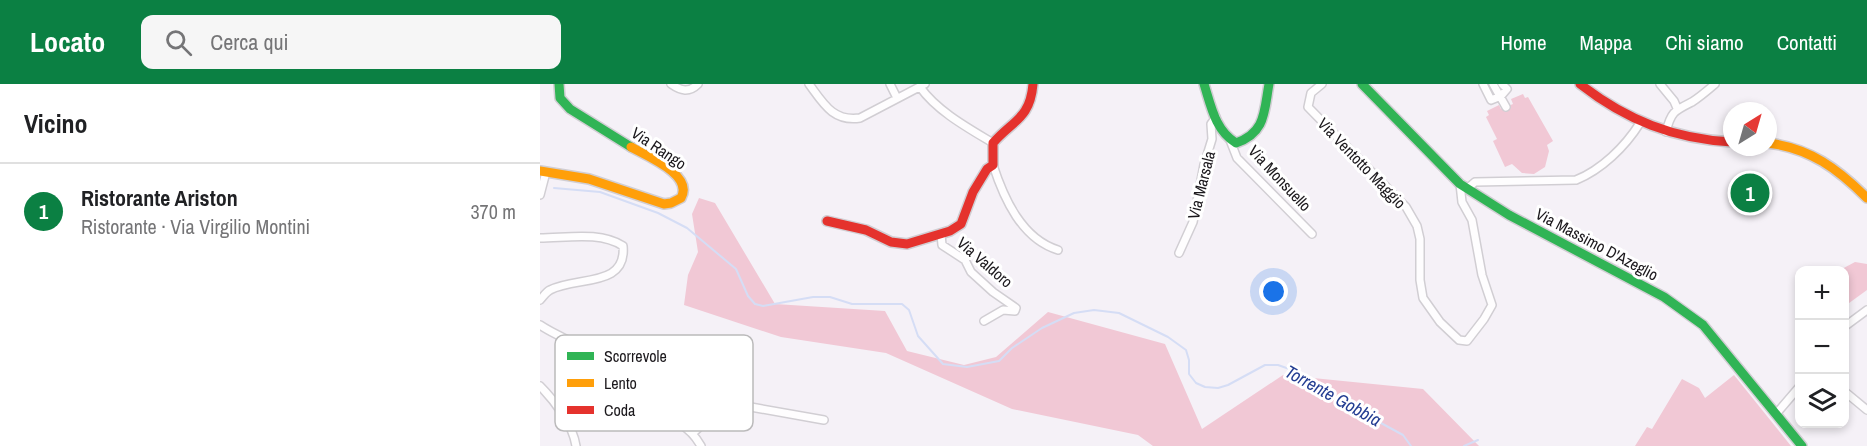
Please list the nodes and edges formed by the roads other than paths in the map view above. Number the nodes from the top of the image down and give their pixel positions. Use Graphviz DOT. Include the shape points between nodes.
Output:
graph roads {
  1 [pos="559,84"];
  2 [pos="671,84"];
  3 [pos="698,84"];
  4 [pos="809,84"];
  5 [pos="890,84"];
  6 [pos="1033,84"];
  7 [pos="1204,84"];
  8 [pos="1269,84"];
  9 [pos="1322,84"];
  10 [pos="1362,84"];
  11 [pos="1483,84"];
  12 [pos="1493,84"];
  13 [pos="1502,84"];
  14 [pos="1580,84"];
  15 [pos="1660,84"];
  16 [pos="1715,84"];
  17 [pos="923,85"];
  18 [pos="1501,96"];
  19 [pos="897,98"];
  20 [pos="1506,107"];
  21 [pos="1677,108"];
  22 [pos="1216,117"];
  23 [pos="1640,123"];
  24 [pos="1666,132"];
  25 [pos="1230,140"];
  26 [pos="1723,142"];
  27 [pos="993,143"];
  28 [pos="1777,144"];
  29 [pos="993,165"];
  30 [pos="543,172"];
  31 [pos="1464,186"];
  32 [pos="540,195"];
  33 [pos="1867,198"];
  34 [pos="826,221"];
  35 [pos="941,234"];
  36 [pos="1312,234"];
  37 [pos="540,238"];
  38 [pos="1058,250"];
  39 [pos="1179,253"];
  40 [pos="540,300"];
  41 [pos="1867,310"];
  42 [pos="984,321"];
  43 [pos="1849,324"];
  44 [pos="540,325"];
  45 [pos="559,335"];
  46 [pos="540,386"];
  47 [pos="1795,392"];
  48 [pos="1849,394"];
  49 [pos="555,406"];
  50 [pos="753,407"];
  51 [pos="1867,410"];
  52 [pos="1776,414"];
  53 [pos="824,420"];
  54 [pos="570,431"];
  55 [pos="693,433"];
  56 [pos="576,446"];
  57 [pos="701,446"];
  58 [pos="1802,446"];
  1 -- 30 [label="street, Via Rango" via="560,98 570,110 676,174 685,189 673,204 664,204 589,179"];
  2 -- 3 [label="street" via="687,91"];
  4 -- 19 [label="street" via="825,107 850,120"];
  5 -- 19 [label="street"];
  6 -- 27 [label="street" via="1031,106 1025,116 1012,123"];
  7 -- 22 [label="street, Via Monsuello"];
  8 -- 25 [label="street, Via Monsuello" via="1255,135 1248,141"];
  9 -- 31 [label="street, Via Ventotto Maggio" via="1311,93 1308,107 1406,207 1420,239 1423,298 1440,322 1459,340 1467,341 1492,304 1482,275 1472,220 1462,202"];
  10 -- 31 [label="street, Via Massimo D'Azeglio"];
  11 -- 18 [label="street" via="1491,100"];
  12 -- 18 [label="street"];
  13 -- 18 [label="street" via="1507,89"];
  14 -- 23 [label="street" via="1601,102"];
  15 -- 21 [label="street"];
  16 -- 21 [label="street" via="1694,101"];
  17 -- 19 [label="street"];
  17 -- 27 [label="street" via="926,96 944,111"];
  18 -- 20 [label="street"];
  21 -- 24 [label="street" via="1668,120"];
  22 -- 25 [label="street, Via Monsuello"];
  22 -- 39 [label="street, Via Marsala" via="1211,124 1212,139 1193,222"];
  23 -- 24 [label="street"];
  23 -- 31 [label="street" via="1613,155 1589,175 1576,180 1475,182"];
  24 -- 26 [label="street"];
  25 -- 36 [label="street, Via Monsuello" via="1238,158"];
  27 -- 29 [label="street"];
  28 -- 33 [label="street" via="1813,153"];
  29 -- 35 [label="street, Via Valdoro" via="974,192 961,224"];
  29 -- 38 [label="street" via="1005,197 1031,237"];
  30 -- 32 [label="street"];
  31 -- 52 [label="street, Via Massimo D'Azeglio" via="1509,215 1687,312 1714,336"];
  34 -- 35 [label="street, Via Valdoro" via="907,244"];
  35 -- 42 [label="street, Via Valdoro" via="942,245 965,260 971,272 1016,308 1003,310"];
  37 -- 40 [label="street" via="614,240 623,246 624,257 611,274 550,290"];
  41 -- 43 [label="street"];
  44 -- 45 [label="street"];
  46 -- 49 [label="street"];
  47 -- 52 [label="street"];
  48 -- 51 [label="street"];
  50 -- 53 [label="street"];
  52 -- 58 [label="street, Via Massimo D'Azeglio"];
  54 -- 56 [label="street"];
  55 -- 57 [label="street"];
}
